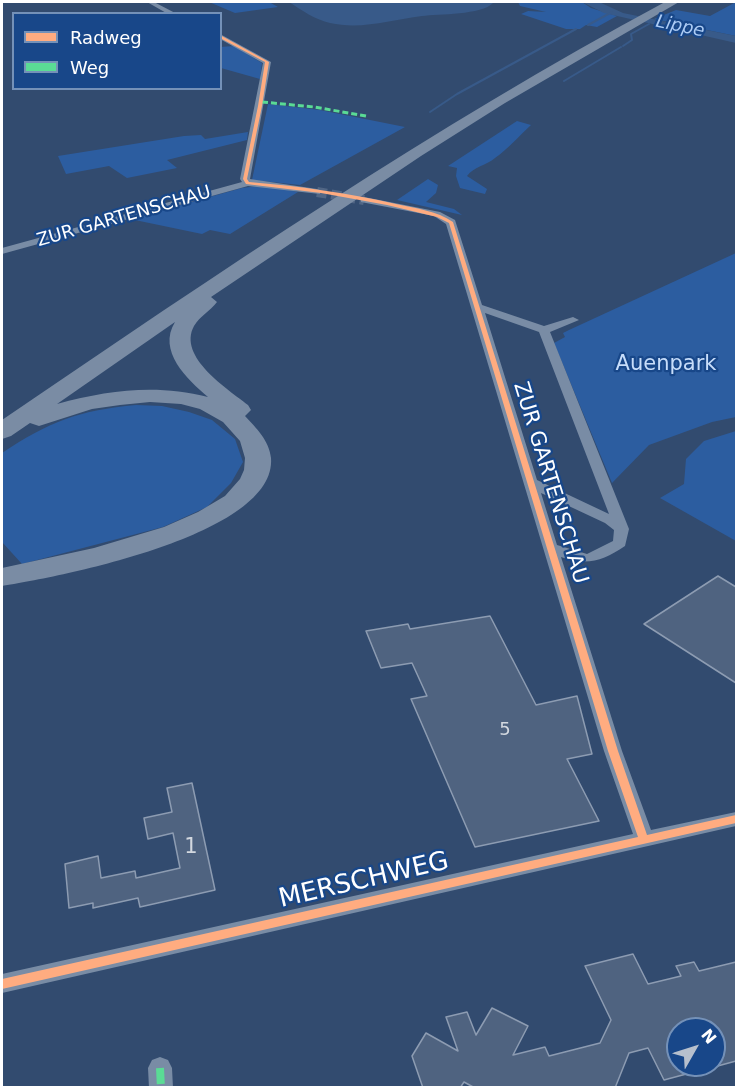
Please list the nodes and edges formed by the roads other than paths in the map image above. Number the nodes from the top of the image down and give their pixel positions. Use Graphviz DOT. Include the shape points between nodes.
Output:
graph roads {
  1 [pos="150,2"];
  2 [pos="662,3"];
  3 [pos="170,12"];
  4 [pos="610,32"];
  5 [pos="222,37"];
  6 [pos="248,183"];
  7 [pos="317,192"];
  8 [pos="364,200"];
  9 [pos="2,251"];
  10 [pos="254,258"];
  11 [pos="478,307"];
  12 [pos="573,320"];
  13 [pos="544,330"];
  14 [pos="2,410"];
  15 [pos="2,431"];
  16 [pos="2,436"];
  17 [pos="532,483"];
  18 [pos="622,529"];
  19 [pos="552,548"];
  20 [pos="2,577"];
  21 [pos="2,589"];
  22 [pos="736,819"];
  23 [pos="644,839"];
  24 [pos="2,984"];
  1 -- 3 [label="street"];
  2 -- 4 [label="highway"];
  4 -- 10 [label="highway"];
  4 -- 14 [label="highway" via="489,97 350,182"];
  5 -- 6 [label="street" via="267,62 245,179"];
  6 -- 7 [label="street, ZUR GARTENSCHAU"];
  6 -- 9 [label="street, ZUR GARTENSCHAU"];
  8 -- 11 [label="street, ZUR GARTENSCHAU" via="437,214 451,222"];
  10 -- 15 [label="highway"];
  10 -- 21 [label="highway" via="188,319 181,330 179,345 198,375 255,427 266,449 258,484 242,502 218,519 172,539"];
  11 -- 13 [label="street"];
  11 -- 17 [label="street, ZUR GARTENSCHAU"];
  12 -- 13 [label="street"];
  13 -- 18 [label="street"];
  16 -- 20 [label="highway" via="73,405 107,397 157,395 180,397 228,414 246,429 258,448 252,482 213,516 160,537 81,560"];
  17 -- 18 [label="street"];
  17 -- 19 [label="street, ZUR GARTENSCHAU"];
  18 -- 19 [label="street" via="620,543 603,555 584,561"];
  19 -- 23 [label="street, ZUR GARTENSCHAU" via="613,751"];
  22 -- 23 [label="street, MERSCHWEG"];
  23 -- 24 [label="street, MERSCHWEG"];
}
